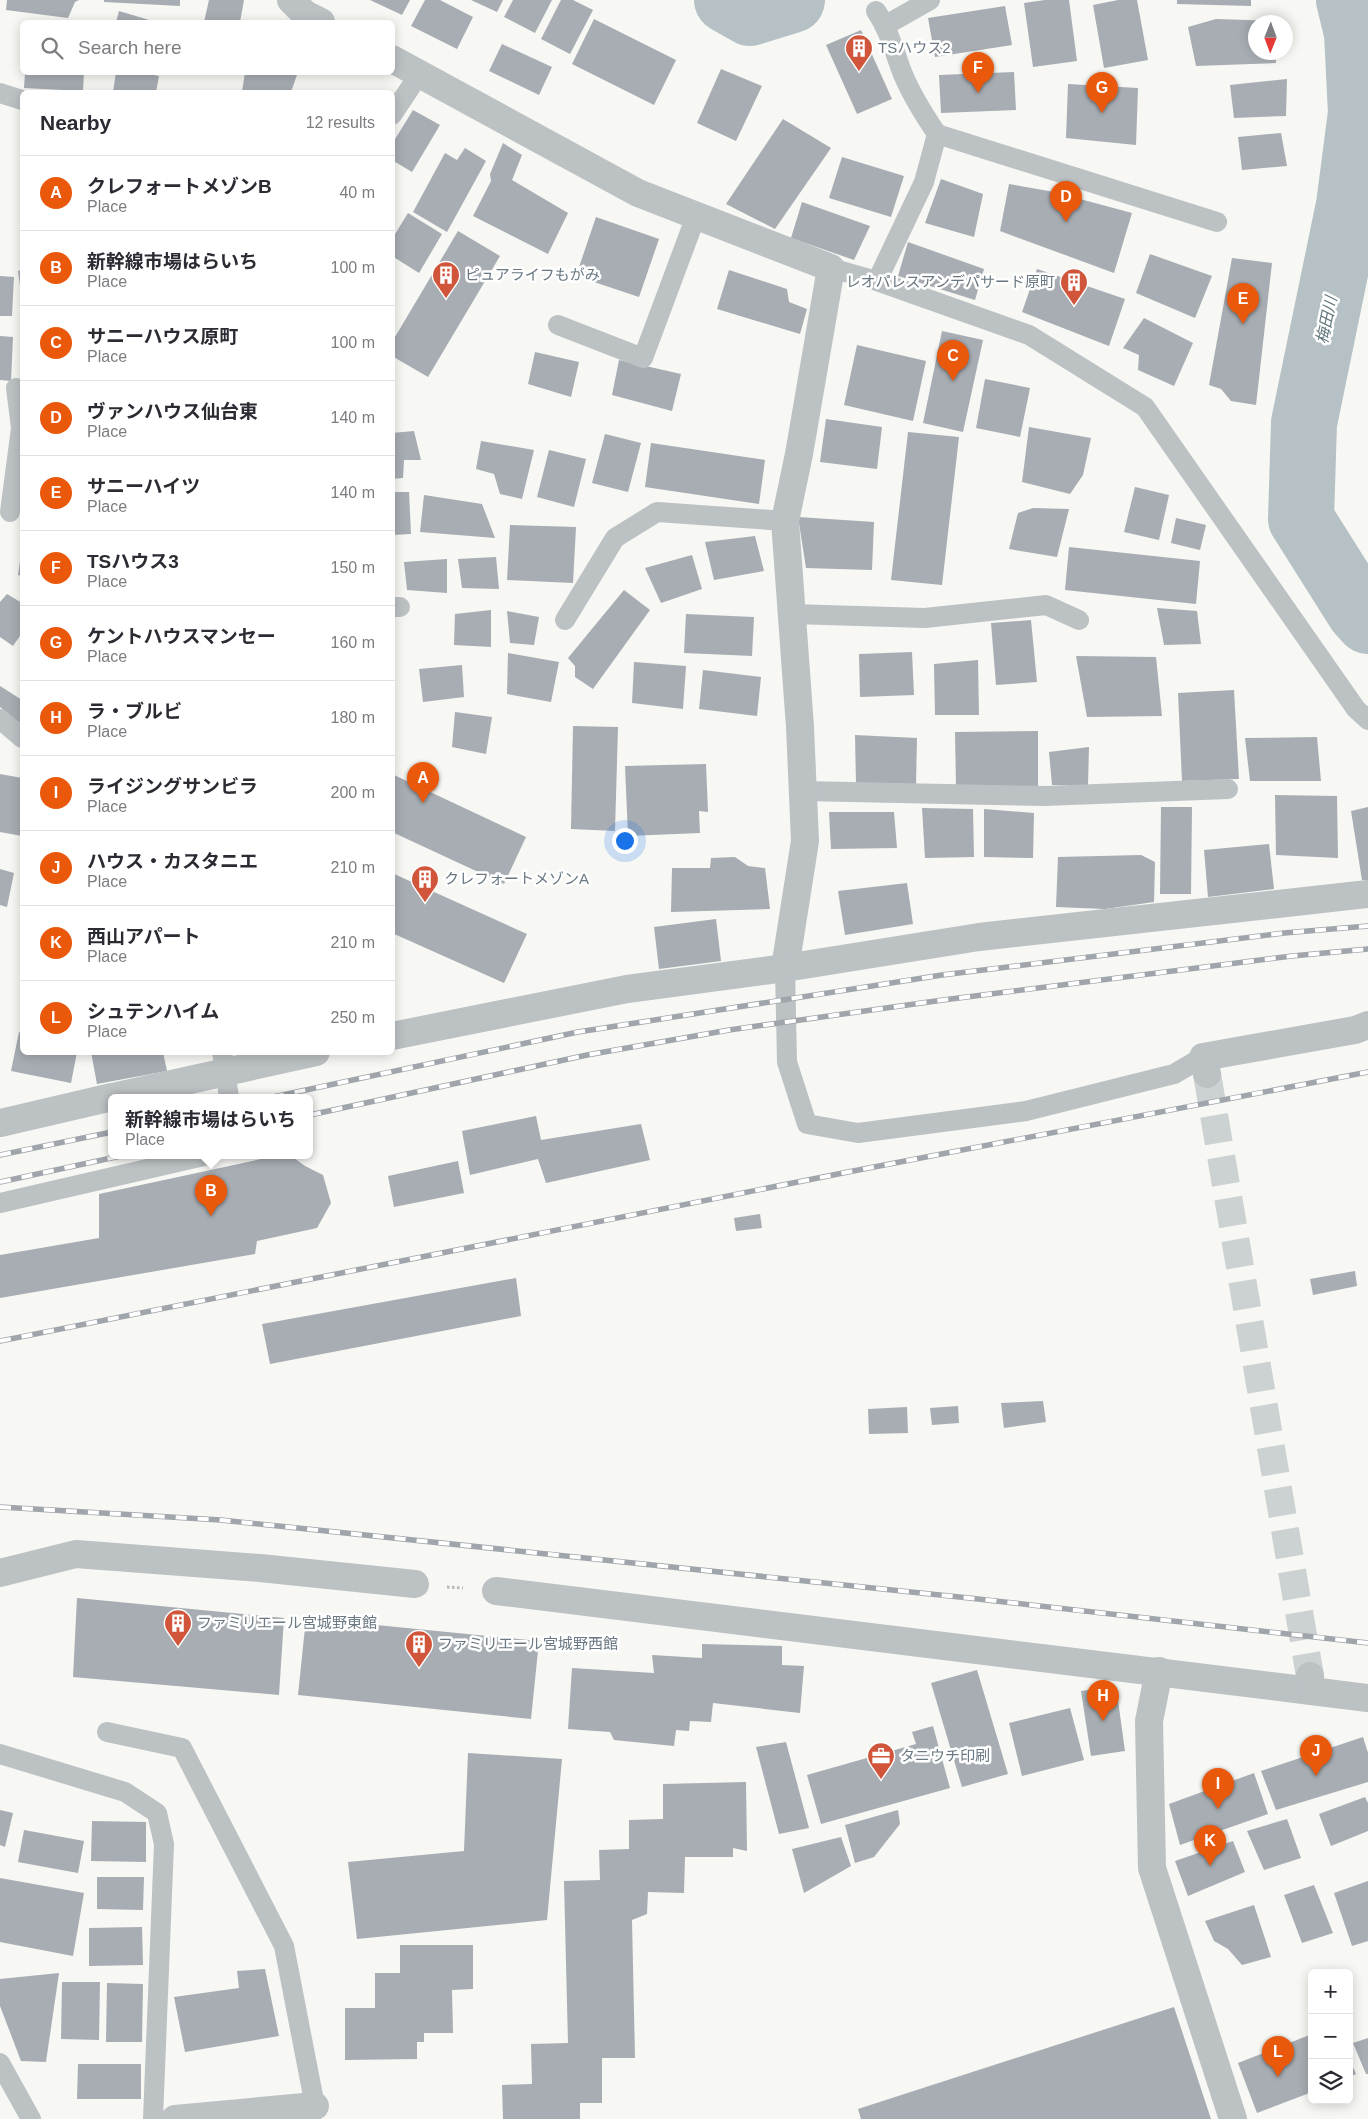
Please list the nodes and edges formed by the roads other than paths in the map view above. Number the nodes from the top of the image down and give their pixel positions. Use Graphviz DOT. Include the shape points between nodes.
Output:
graph roads {
  1 [pos="291,0"];
  2 [pos="930,0"];
  3 [pos="317,20"];
  4 [pos="395,60"];
  5 [pos="420,73"];
  6 [pos="0,93"];
  7 [pos="20,99"];
  8 [pos="395,110"];
  9 [pos="938,134"];
  10 [pos="696,216"];
  11 [pos="1217,222"];
  12 [pos="831,268"];
  13 [pos="877,282"];
  14 [pos="558,325"];
  15 [pos="16,388"];
  16 [pos="20,415"];
  17 [pos="20,442"];
  18 [pos="10,512"];
  19 [pos="785,521"];
  20 [pos="792,614"];
  21 [pos="565,620"];
  22 [pos="1079,620"];
  23 [pos="0,719"];
  24 [pos="1368,720"];
  25 [pos="20,736"];
  26 [pos="1228,789"];
  27 [pos="803,791"];
  28 [pos="1368,894"];
  29 [pos="784,968"];
  30 [pos="1368,1026"];
  31 [pos="395,1035"];
  32 [pos="304,1055"];
  33 [pos="1205,1065"];
  34 [pos="226,1074"];
  35 [pos="127,1094"];
  36 [pos="108,1098"];
  37 [pos="0,1123"];
  38 [pos="191,1159"];
  39 [pos="0,1203"];
  40 [pos="0,1573"];
  41 [pos="415,1584"];
  42 [pos="496,1591"];
  43 [pos="1159,1671"];
  44 [pos="1368,1698"];
  45 [pos="107,1732"];
  46 [pos="0,1754"];
  47 [pos="0,2063"];
  48 [pos="316,2106"];
  49 [pos="31,2119"];
  50 [pos="153,2119"];
  51 [pos="175,2119"];
  52 [pos="1233,2119"];
  1 -- 3 [label="street" via="305,14"];
  2 -- 9 [label="lane" via="881,18 903,74"];
  4 -- 5 [label="street"];
  5 -- 8 [label="lane"];
  5 -- 10 [label="street" via="638,193"];
  6 -- 7 [label="lane"];
  9 -- 11 [label="lane"];
  9 -- 13 [label="lane" via="924,182"];
  10 -- 12 [label="street"];
  10 -- 14 [label="lane" via="643,358"];
  12 -- 13 [label="lane"];
  12 -- 19 [label="street"];
  13 -- 24 [label="lane" via="1028,335 1145,407 1356,709"];
  15 -- 16 [label="lane"];
  17 -- 18 [label="lane"];
  19 -- 20 [label="street"];
  19 -- 21 [label="lane" via="657,512 615,538"];
  20 -- 22 [label="lane" via="925,618 1046,604"];
  20 -- 27 [label="street"];
  23 -- 25 [label="lane"];
  26 -- 27 [label="lane" via="1044,796"];
  27 -- 29 [label="street" via="805,841"];
  28 -- 29 [label="street" via="979,937"];
  29 -- 31 [label="street" via="627,989"];
  29 -- 33 [label="lane" via="787,1062 807,1124 858,1133 1026,1111"];
  30 -- 33 [label="street"];
  32 -- 34 [label="street"];
  34 -- 35 [label="street"];
  36 -- 37 [label="street"];
  38 -- 39 [label="lane"];
  40 -- 41 [label="street" via="76,1554"];
  42 -- 43 [label="street"];
  43 -- 44 [label="street" via="1310,1683"];
  43 -- 52 [label="street" via="1148,1721 1152,1868"];
  45 -- 48 [label="lane" via="182,1748 284,1946"];
  46 -- 50 [label="lane" via="125,1792 157,1813 164,1844"];
  47 -- 49 [label="lane"];
  48 -- 51 [label="street"];
}
